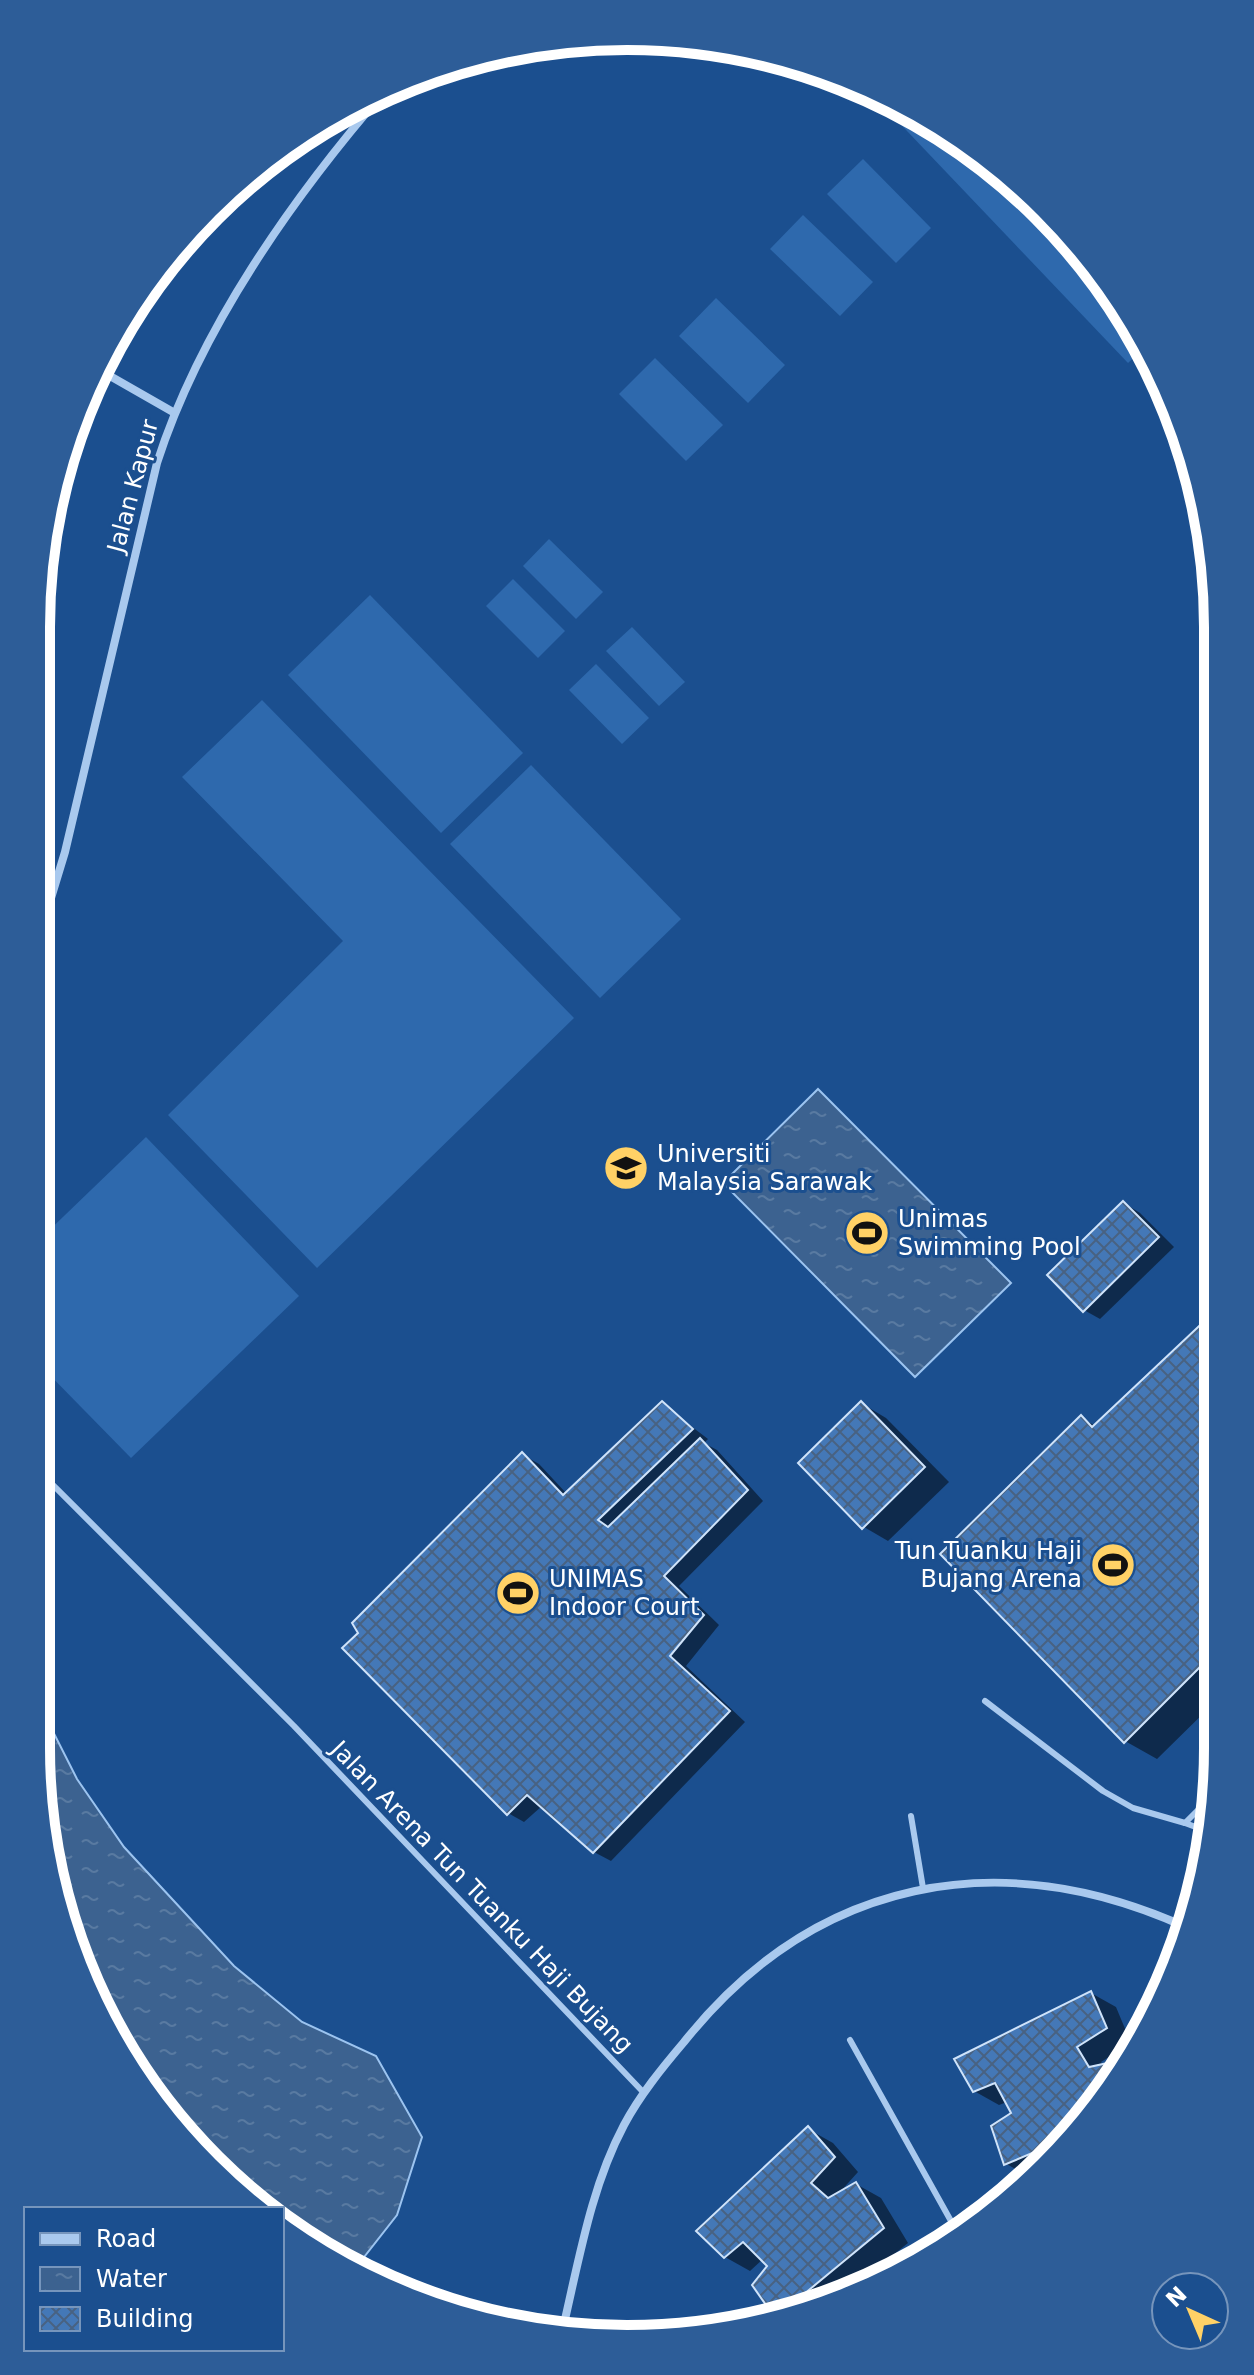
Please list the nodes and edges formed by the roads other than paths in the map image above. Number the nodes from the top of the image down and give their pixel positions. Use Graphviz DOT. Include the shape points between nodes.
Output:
graph roads {
  1 [pos="366,113"];
  2 [pos="109,375"];
  3 [pos="173,412"];
  4 [pos="50,901"];
  5 [pos="50,1482"];
  6 [pos="985,1701"];
  7 [pos="1201,1807"];
  8 [pos="911,1816"];
  9 [pos="1185,1823"];
  10 [pos="1198,1828"];
  11 [pos="923,1888"];
  12 [pos="1176,1923"];
  13 [pos="850,2040"];
  14 [pos="644,2093"];
  15 [pos="953,2224"];
  16 [pos="565,2321"];
  1 -- 3 [label="street, Jalan Kapur" via="289,209"];
  2 -- 3 [label="street"];
  3 -- 4 [label="street, Jalan Kapur"];
  5 -- 14 [label="lane, Jalan Arena Tun Tuanku Haji Bujang" via="294,1726"];
  6 -- 9 [label="lane" via="1103,1791 1133,1808"];
  7 -- 9 [label="lane"];
  8 -- 11 [label="lane"];
  9 -- 10 [label="lane"];
  11 -- 12 [label="street" via="1060,1886 1147,1909"];
  11 -- 14 [label="street" via="837,1918 751,1969 715,2003"];
  13 -- 15 [label="lane"];
  14 -- 16 [label="street" via="607,2166"];
}
